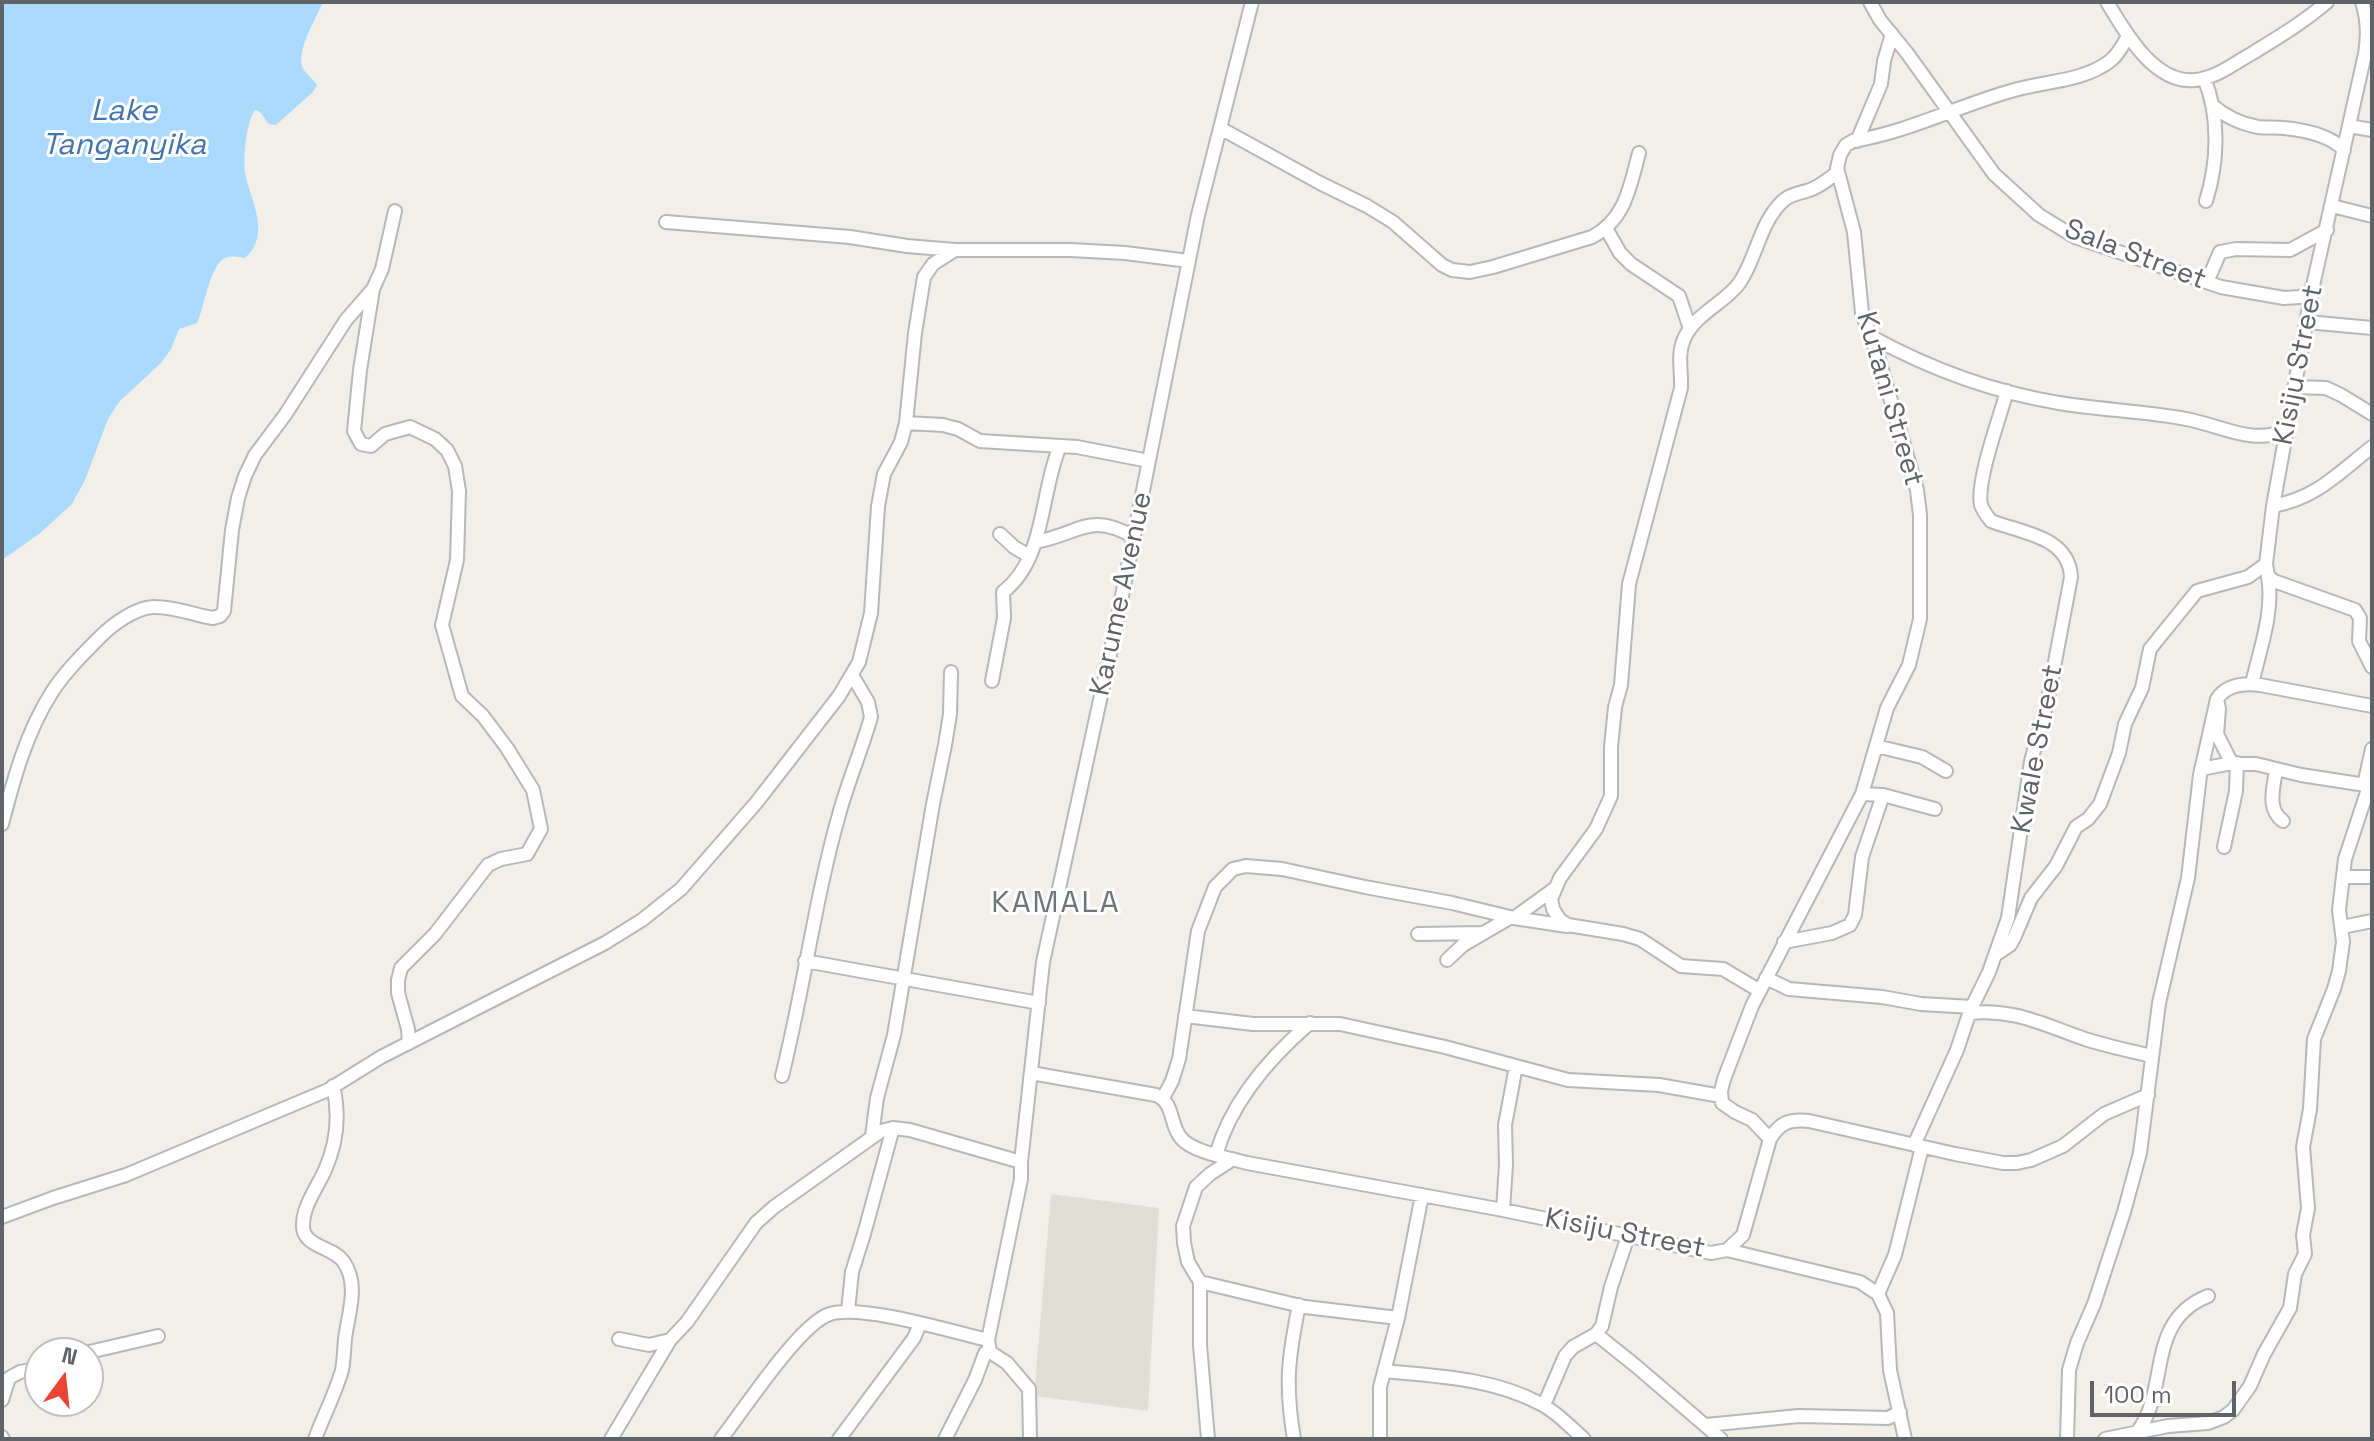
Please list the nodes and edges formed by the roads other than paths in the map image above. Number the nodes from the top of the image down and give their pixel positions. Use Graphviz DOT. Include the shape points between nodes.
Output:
graph roads {
  1 [pos="1252,2"];
  2 [pos="1870,2"];
  3 [pos="2107,2"];
  4 [pos="2327,2"];
  5 [pos="2362,2"];
  6 [pos="1892,34"];
  7 [pos="2128,36"];
  8 [pos="2204,78"];
  9 [pos="2212,105"];
  10 [pos="1949,113"];
  11 [pos="2349,126"];
  12 [pos="1220,128"];
  13 [pos="2372,130"];
  14 [pos="1857,141"];
  15 [pos="2344,150"];
  16 [pos="1639,153"];
  17 [pos="1838,172"];
  18 [pos="2206,201"];
  19 [pos="2332,206"];
  20 [pos="395,211"];
  21 [pos="2372,216"];
  22 [pos="666,222"];
  23 [pos="1607,230"];
  24 [pos="2327,230"];
  25 [pos="955,250"];
  26 [pos="1189,261"];
  27 [pos="2207,282"];
  28 [pos="373,289"];
  29 [pos="2312,290"];
  30 [pos="2307,322"];
  31 [pos="2372,328"];
  32 [pos="1690,329"];
  33 [pos="1870,336"];
  34 [pos="2294,387"];
  35 [pos="2007,391"];
  36 [pos="2372,414"];
  37 [pos="906,423"];
  38 [pos="2286,430"];
  39 [pos="1060,446"];
  40 [pos="2372,447"];
  41 [pos="1149,461"];
  42 [pos="2273,506"];
  43 [pos="1000,534"];
  44 [pos="1134,537"];
  45 [pos="1035,542"];
  46 [pos="1029,556"];
  47 [pos="2267,570"];
  48 [pos="2372,667"];
  49 [pos="951,672"];
  50 [pos="852,675"];
  51 [pos="992,681"];
  52 [pos="2252,684"];
  53 [pos="2217,699"];
  54 [pos="2372,706"];
  55 [pos="1876,746"];
  56 [pos="2372,749"];
  57 [pos="2234,764"];
  58 [pos="2201,769"];
  59 [pos="2276,769"];
  60 [pos="1946,771"];
  61 [pos="2368,785"];
  62 [pos="1862,794"];
  63 [pos="1883,795"];
  64 [pos="1935,809"];
  65 [pos="2283,821"];
  66 [pos="2,824"];
  67 [pos="2224,847"];
  68 [pos="2343,877"];
  69 [pos="2372,877"];
  70 [pos="1554,889"];
  71 [pos="1513,918"];
  72 [pos="2372,921"];
  73 [pos="1574,926"];
  74 [pos="2342,927"];
  75 [pos="1482,933"];
  76 [pos="1418,934"];
  77 [pos="1784,942"];
  78 [pos="1995,955"];
  79 [pos="1447,960"];
  80 [pos="805,961"];
  81 [pos="1766,978"];
  82 [pos="902,979"];
  83 [pos="1760,991"];
  84 [pos="1039,1003"];
  85 [pos="1970,1010"];
  86 [pos="1185,1016"];
  87 [pos="1310,1023"];
  88 [pos="409,1043"];
  89 [pos="2152,1056"];
  90 [pos="1516,1066"];
  91 [pos="1031,1073"];
  92 [pos="782,1076"];
  93 [pos="333,1086"];
  94 [pos="2148,1095"];
  95 [pos="1721,1096"];
  96 [pos="1163,1098"];
  97 [pos="893,1128"];
  98 [pos="872,1136"];
  99 [pos="1770,1139"];
  100 [pos="1918,1146"];
  101 [pos="1216,1155"];
  102 [pos="1233,1159"];
  103 [pos="1021,1162"];
  104 [pos="1422,1195"];
  105 [pos="1503,1210"];
  106 [pos="2,1217"];
  107 [pos="1628,1236"];
  108 [pos="1727,1250"];
  109 [pos="1200,1282"];
  110 [pos="1878,1294"];
  111 [pos="2208,1296"];
  112 [pos="1299,1305"];
  113 [pos="848,1311"];
  114 [pos="1398,1318"];
  115 [pos="920,1324"];
  116 [pos="1596,1334"];
  117 [pos="158,1336"];
  118 [pos="619,1339"];
  119 [pos="670,1340"];
  120 [pos="989,1346"];
  121 [pos="104,1349"];
  122 [pos="24,1371"];
  123 [pos="1384,1371"];
  124 [pos="2,1400"];
  125 [pos="1544,1405"];
  126 [pos="1900,1412"];
  127 [pos="1888,1418"];
  128 [pos="1706,1425"];
  129 [pos="2138,1431"];
  130 [pos="1718,1438"];
  131 [pos="315,1439"];
  132 [pos="611,1439"];
  133 [pos="721,1439"];
  134 [pos="839,1439"];
  135 [pos="945,1439"];
  136 [pos="1030,1439"];
  137 [pos="1208,1439"];
  138 [pos="1294,1439"];
  139 [pos="1380,1439"];
  140 [pos="1584,1439"];
  141 [pos="1904,1439"];
  142 [pos="2067,1439"];
  143 [pos="2105,1439"];
  1 -- 12 [label="street, Karume Avenue"];
  2 -- 6 [label="street, Sala Street"];
  3 -- 7 [label="street"];
  4 -- 8 [label="street" via="2280,37"];
  5 -- 11 [label="street, Kisiju Street" via="2368,38"];
  6 -- 10 [label="street, Sala Street"];
  6 -- 14 [label="street" via="1881,84"];
  7 -- 8 [label="street" via="2167,73 2179,79"];
  7 -- 10 [label="street" via="2110,61 2085,74 2015,89"];
  8 -- 9 [label="street"];
  9 -- 15 [label="street" via="2245,123 2309,133 2337,142"];
  9 -- 18 [label="street" via="2216,165"];
  10 -- 14 [label="street"];
  10 -- 27 [label="street, Sala Street" via="1994,174 2039,215 2075,237"];
  11 -- 13 [label="street"];
  11 -- 15 [label="street, Kisiju Street"];
  12 -- 23 [label="street" via="1367,206 1452,270 1493,267"];
  12 -- 26 [label="street, Karume Avenue"];
  14 -- 17 [label="street" via="1846,145"];
  15 -- 19 [label="street, Kisiju Street"];
  16 -- 23 [label="street" via="1623,205"];
  17 -- 32 [label="street" via="1784,200 1741,281"];
  17 -- 33 [label="street, Kutani Street" via="1854,232 1859,297"];
  19 -- 21 [label="street"];
  19 -- 24 [label="street, Kisiju Street"];
  20 -- 28 [label="street"];
  22 -- 25 [label="street"];
  23 -- 32 [label="street" via="1631,264 1679,296"];
  24 -- 27 [label="street" via="2290,250 2220,252"];
  24 -- 29 [label="street, Kisiju Street"];
  25 -- 26 [label="street" via="1085,251"];
  25 -- 37 [label="street" via="924,277"];
  26 -- 41 [label="street, Karume Avenue"];
  27 -- 29 [label="street, Sala Street" via="2284,298"];
  28 -- 66 [label="street" via="346,320 245,476 232,530 224,611 213,618 152,607 107,630 57,685 31,730"];
  28 -- 88 [label="street" via="354,431 361,444 371,446 385,434 410,427 435,439 455,466 457,560 442,625 462,696 483,716 533,790 541,829 527,854 488,865 435,934 401,968 398,993"];
  29 -- 30 [label="street, Kisiju Street"];
  30 -- 31 [label="street"];
  30 -- 34 [label="street, Kisiju Street"];
  32 -- 70 [label="street" via="1680,356 1681,388 1629,584 1611,744 1611,796 1596,829"];
  33 -- 35 [label="street" via="1914,359"];
  33 -- 55 [label="street, Kutani Street" via="1917,490 1920,529 1920,619 1909,665 1887,708"];
  34 -- 36 [label="street" via="2326,388"];
  34 -- 38 [label="street, Kisiju Street"];
  35 -- 38 [label="street" via="2185,419 2251,436 2273,437"];
  35 -- 78 [label="street, Kwale Street" via="1981,504 1991,521 2057,547 2071,565 2071,577 2031,761 2008,918"];
  37 -- 39 [label="street" via="943,425 980,441"];
  37 -- 50 [label="street" via="884,474 871,613"];
  38 -- 42 [label="street, Kisiju Street"];
  39 -- 41 [label="street"];
  39 -- 45 [label="street"];
  40 -- 42 [label="street" via="2316,491"];
  41 -- 44 [label="street, Karume Avenue"];
  42 -- 47 [label="street, Kisiju Street"];
  43 -- 46 [label="street"];
  44 -- 45 [label="street" via="1117,527 1091,524"];
  44 -- 84 [label="street, Karume Avenue" via="1043,962"];
  45 -- 46 [label="street"];
  46 -- 51 [label="street" via="1003,592 1004,618"];
  47 -- 48 [label="street" via="2274,581 2355,610 2359,641"];
  47 -- 52 [label="street, Kisiju Street" via="2269,608"];
  47 -- 78 [label="street" via="2197,591 2150,649 2142,688 2100,804 2076,827 2031,898 2010,945"];
  49 -- 82 [label="street" via="950,714"];
  50 -- 80 [label="street" via="871,717 839,812"];
  50 -- 88 [label="street" via="756,803 681,889 605,943"];
  52 -- 53 [label="street" via="2227,688"];
  52 -- 54 [label="street"];
  53 -- 57 [label="street" via="2217,734"];
  53 -- 58 [label="street"];
  55 -- 60 [label="street" via="1922,757"];
  55 -- 62 [label="street, Kutani Street"];
  56 -- 61 [label="street"];
  57 -- 58 [label="street"];
  57 -- 59 [label="street"];
  57 -- 67 [label="street" via="2236,791"];
  58 -- 89 [label="street" via="2188,878"];
  59 -- 61 [label="street"];
  59 -- 65 [label="street" via="2273,807"];
  61 -- 68 [label="street"];
  62 -- 63 [label="street"];
  62 -- 77 [label="street, Kutani Street"];
  63 -- 64 [label="street"];
  63 -- 77 [label="street" via="1862,857 1850,925"];
  68 -- 69 [label="street"];
  68 -- 74 [label="street"];
  70 -- 71 [label="street"];
  70 -- 73 [label="street" via="1553,909 1560,920"];
  71 -- 73 [label="street"];
  71 -- 75 [label="street"];
  71 -- 86 [label="street" via="1282,869 1233,869 1215,887 1198,931"];
  72 -- 74 [label="street"];
  73 -- 83 [label="street" via="1640,939 1681,966 1723,969"];
  74 -- 129 [label="street" via="2339,971 2314,1039 2303,1147 2305,1254 2295,1274 2290,1308 2233,1410 2208,1423"];
  75 -- 76 [label="street"];
  75 -- 79 [label="street"];
  77 -- 81 [label="street, Kutani Street"];
  78 -- 85 [label="street, Kwale Street"];
  80 -- 82 [label="street"];
  80 -- 92 [label="street"];
  81 -- 83 [label="street, Kutani Street"];
  81 -- 85 [label="street" via="1789,989"];
  82 -- 84 [label="street"];
  82 -- 98 [label="street"];
  83 -- 95 [label="street, Kutani Street" via="1734,1048"];
  84 -- 91 [label="street, Karume Avenue"];
  85 -- 89 [label="street" via="2028,1018"];
  85 -- 100 [label="street, Kwale Street"];
  86 -- 87 [label="street" via="1253,1024"];
  86 -- 96 [label="street" via="1179,1059"];
  87 -- 90 [label="street" via="1356,1027"];
  87 -- 101 [label="street" via="1244,1095"];
  88 -- 93 [label="street"];
  89 -- 94 [label="street"];
  90 -- 95 [label="street" via="1568,1080 1659,1085"];
  90 -- 105 [label="street" via="1505,1125"];
  91 -- 96 [label="street"];
  91 -- 103 [label="street, Karume Avenue"];
  93 -- 106 [label="street" via="126,1175"];
  93 -- 131 [label="street" via="337,1130 304,1214 303,1231 343,1261 351,1280 351,1300 341,1374"];
  94 -- 100 [label="street" via="2104,1114 2063,1146 2031,1160 2003,1163"];
  94 -- 142 [label="street" via="2124,1212 2069,1370"];
  95 -- 99 [label="street" via="1722,1103 1752,1120"];
  96 -- 101 [label="street, Kisiju Street" via="1181,1138"];
  97 -- 98 [label="street"];
  97 -- 103 [label="street"];
  97 -- 113 [label="street" via="852,1272"];
  98 -- 119 [label="street" via="756,1223"];
  99 -- 100 [label="street" via="1784,1122 1794,1119"];
  99 -- 108 [label="street, Kisiju Street" via="1743,1235"];
  100 -- 110 [label="street, Kwale Street" via="1895,1255"];
  101 -- 102 [label="street, Kisiju Street"];
  102 -- 104 [label="street, Kisiju Street"];
  102 -- 109 [label="street" via="1202,1180 1187,1211 1184,1243"];
  103 -- 120 [label="street, Karume Avenue"];
  104 -- 105 [label="street, Kisiju Street"];
  104 -- 114 [label="street"];
  105 -- 107 [label="street, Kisiju Street"];
  107 -- 108 [label="street, Kisiju Street" via="1711,1253"];
  107 -- 116 [label="street"];
  108 -- 110 [label="street" via="1860,1282"];
  109 -- 112 [label="street"];
  109 -- 137 [label="street"];
  110 -- 126 [label="street" via="1887,1313 1890,1370"];
  111 -- 129 [label="street" via="2188,1305 2174,1323 2150,1408"];
  112 -- 114 [label="street"];
  112 -- 138 [label="street" via="1287,1371"];
  113 -- 115 [label="street"];
  113 -- 133 [label="street" via="810,1326"];
  114 -- 123 [label="street"];
  115 -- 120 [label="street"];
  115 -- 134 [label="street"];
  116 -- 125 [label="street" via="1565,1356"];
  116 -- 128 [label="street"];
  117 -- 121 [label="street"];
  118 -- 119 [label="street" via="649,1345"];
  119 -- 132 [label="street"];
  120 -- 135 [label="street, Karume Avenue"];
  120 -- 136 [label="street" via="1029,1389"];
  122 -- 124 [label="street" via="9,1378"];
  123 -- 125 [label="street" via="1467,1380"];
  123 -- 139 [label="street"];
  125 -- 140 [label="street"];
  126 -- 127 [label="street"];
  126 -- 141 [label="street"];
  127 -- 128 [label="street" via="1799,1416"];
  127 -- 141 [label="street"];
  128 -- 130 [label="street"];
  129 -- 143 [label="street"];
}
